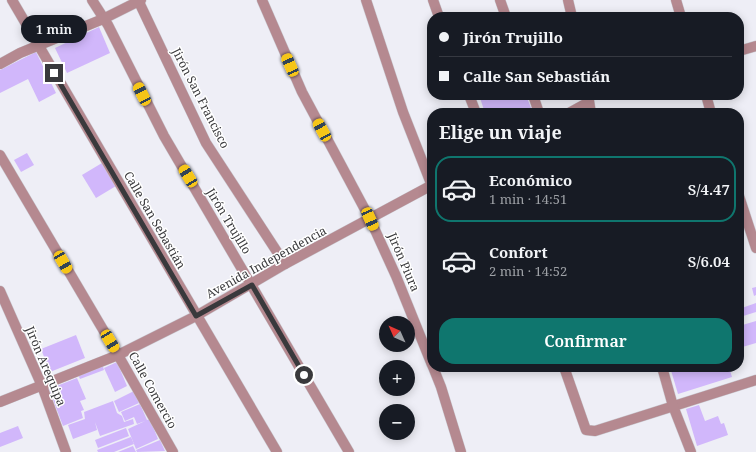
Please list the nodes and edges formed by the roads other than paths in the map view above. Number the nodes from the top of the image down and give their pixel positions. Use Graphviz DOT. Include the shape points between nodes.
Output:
graph roads {
  1 [pos="12,0"];
  2 [pos="92,0"];
  3 [pos="139,0"];
  4 [pos="262,0"];
  5 [pos="366,0"];
  6 [pos="433,0"];
  7 [pos="500,0"];
  8 [pos="568,0"];
  9 [pos="676,0"];
  10 [pos="437,12"];
  11 [pos="504,12"];
  12 [pos="571,12"];
  13 [pos="680,12"];
  14 [pos="103,19"];
  15 [pos="38,46"];
  16 [pos="756,46"];
  17 [pos="744,49"];
  18 [pos="0,64"];
  19 [pos="585,100"];
  20 [pos="575,108"];
  21 [pos="0,155"];
  22 [pos="427,172"];
  23 [pos="427,184"];
  24 [pos="744,211"];
  25 [pos="370,219"];
  26 [pos="756,248"];
  27 [pos="285,264"];
  28 [pos="252,285"];
  29 [pos="0,291"];
  30 [pos="196,316"];
  31 [pos="427,354"];
  32 [pos="118,355"];
  33 [pos="435,372"];
  34 [pos="566,372"];
  35 [pos="663,372"];
  36 [pos="756,380"];
  37 [pos="42,386"];
  38 [pos="0,402"];
  39 [pos="673,406"];
  40 [pos="66,452"];
  41 [pos="173,452"];
  42 [pos="277,452"];
  43 [pos="349,452"];
  44 [pos="461,452"];
  45 [pos="691,452"];
  1 -- 15 [label="street, Calle San Sebastián"];
  2 -- 14 [label="street, Jirón Trujillo"];
  3 -- 14 [label="street"];
  3 -- 27 [label="street, Jirón San Francisco" via="206,143"];
  4 -- 25 [label="street, Jirón Piura" via="302,92"];
  5 -- 22 [label="street" via="403,112"];
  6 -- 10 [label="street"];
  7 -- 11 [label="street"];
  8 -- 12 [label="street"];
  9 -- 13 [label="street"];
  14 -- 15 [label="street"];
  14 -- 28 [label="street, Jirón Trujillo" via="164,136"];
  15 -- 18 [label="street"];
  15 -- 30 [label="street, Calle San Sebastián"];
  16 -- 17 [label="street"];
  19 -- 20 [label="street"];
  21 -- 32 [label="street, Calle Comercio"];
  23 -- 25 [label="street, Avenida Independencia"];
  24 -- 26 [label="street"];
  25 -- 27 [label="street, Avenida Independencia"];
  25 -- 31 [label="street, Jirón Piura"];
  27 -- 28 [label="street, Avenida Independencia"];
  28 -- 30 [label="street, Avenida Independencia"];
  28 -- 43 [label="street, Jirón Trujillo"];
  29 -- 37 [label="street, Jirón Arequipa"];
  30 -- 32 [label="street, Avenida Independencia"];
  30 -- 42 [label="street, Calle San Sebastián"];
  32 -- 37 [label="street, Avenida Independencia"];
  32 -- 41 [label="street, Calle Comercio"];
  33 -- 44 [label="street, Jirón Piura"];
  34 -- 39 [label="street" via="586,430 595,431"];
  35 -- 39 [label="street"];
  36 -- 39 [label="street"];
  37 -- 38 [label="street, Avenida Independencia"];
  37 -- 40 [label="street, Jirón Arequipa"];
  39 -- 45 [label="street"];
}
